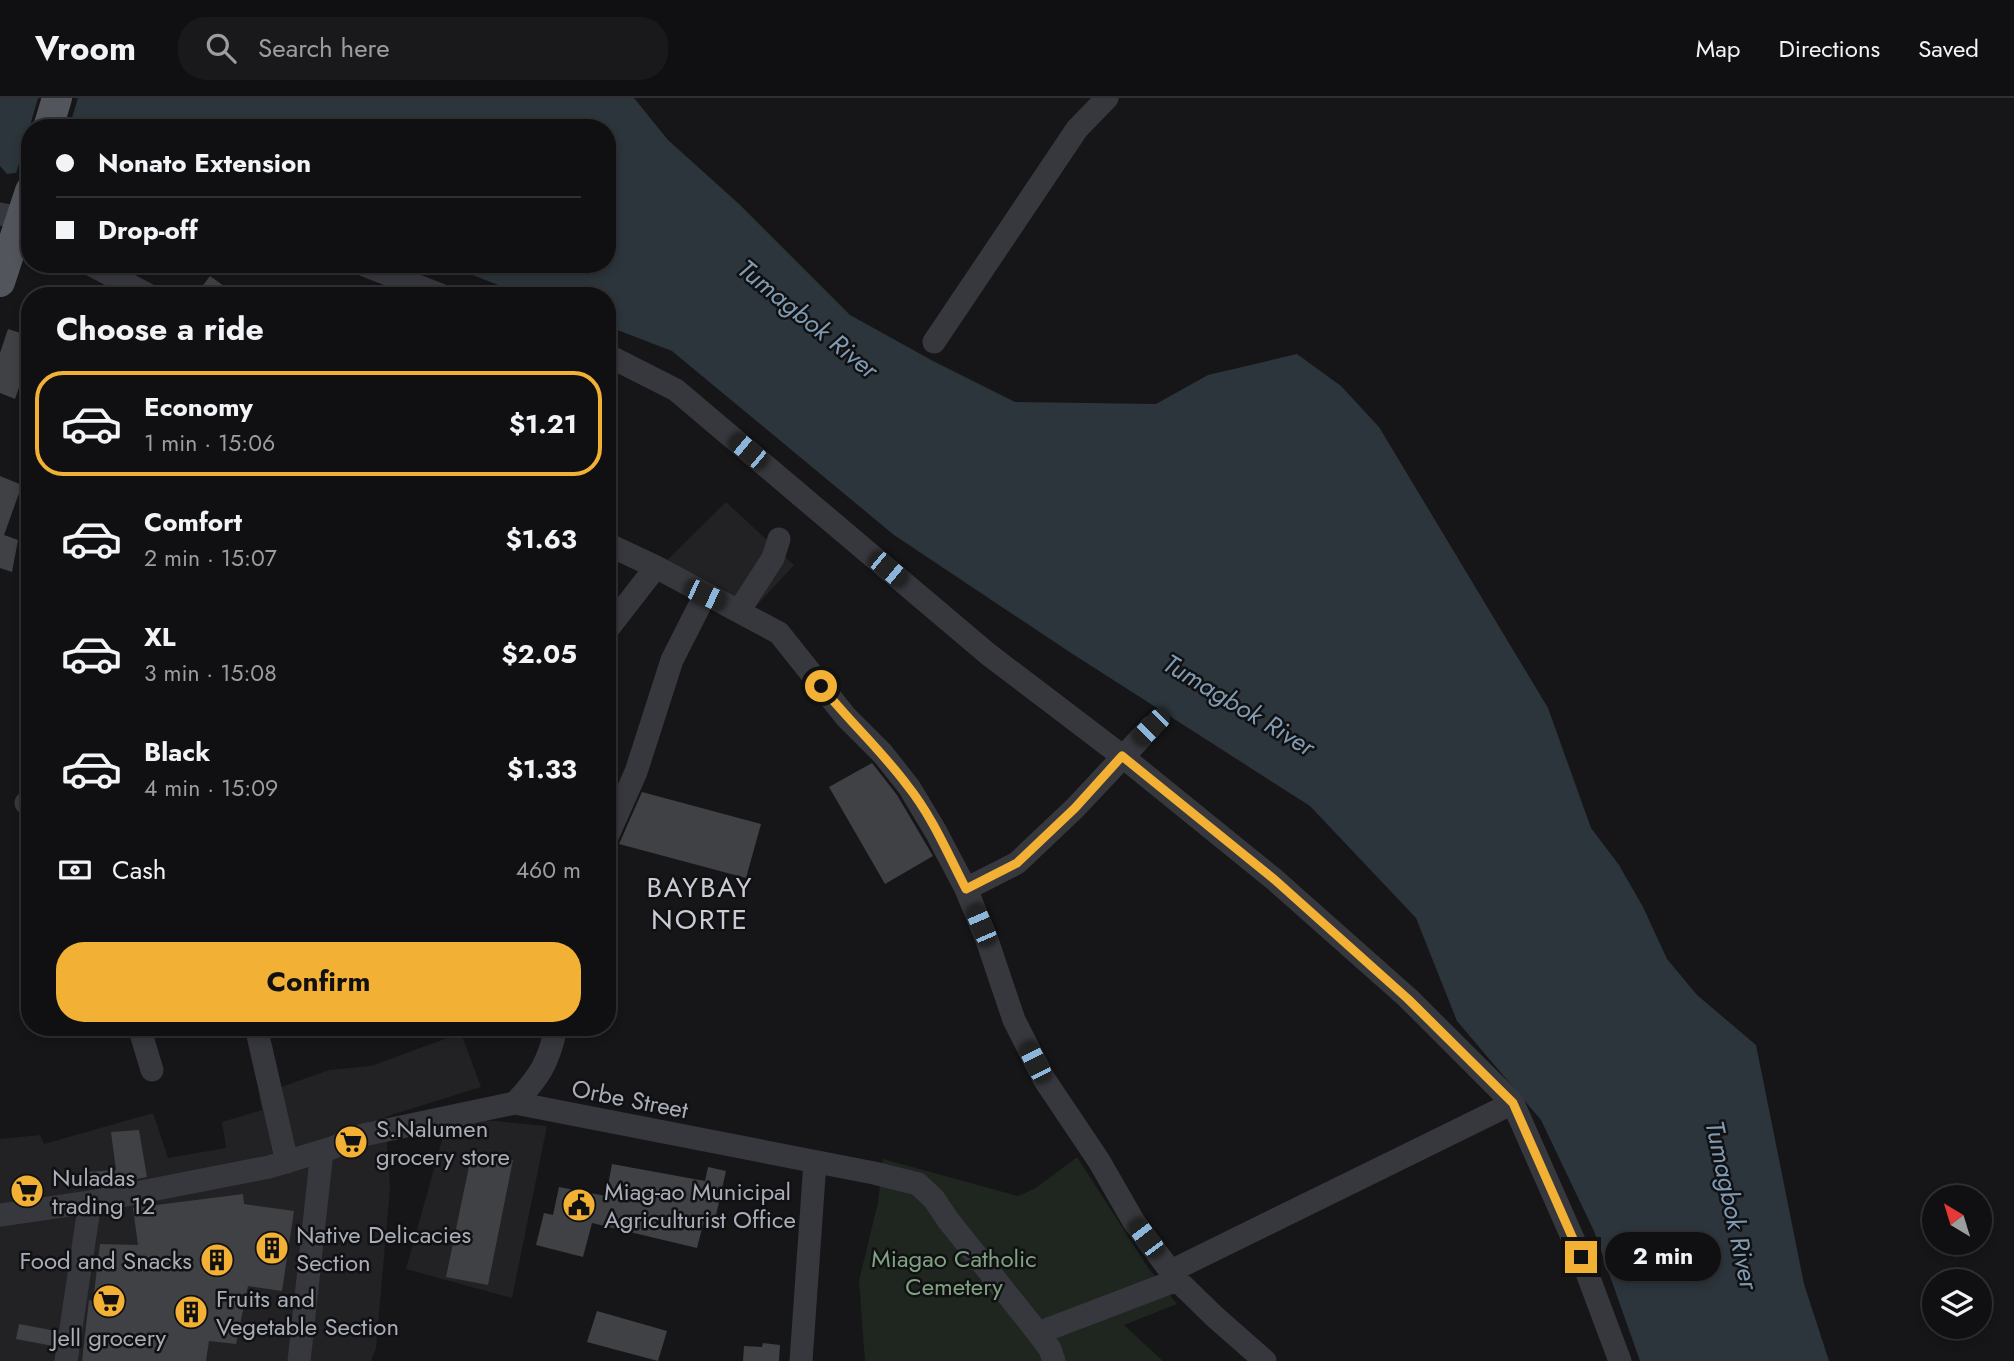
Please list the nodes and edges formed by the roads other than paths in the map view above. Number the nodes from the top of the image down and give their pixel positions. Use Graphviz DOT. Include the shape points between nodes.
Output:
graph roads {
  1 [pos="57,98"];
  2 [pos="1107,98"];
  3 [pos="51,119"];
  4 [pos="16,208"];
  5 [pos="107,273"];
  6 [pos="385,273"];
  7 [pos="0,282"];
  8 [pos="133,287"];
  9 [pos="420,287"];
  10 [pos="934,342"];
  11 [pos="616,360"];
  12 [pos="779,539"];
  13 [pos="616,548"];
  14 [pos="656,567"];
  15 [pos="705,595"];
  16 [pos="739,611"];
  17 [pos="616,618"];
  18 [pos="1151,727"];
  19 [pos="1122,756"];
  20 [pos="616,817"];
  21 [pos="966,889"];
  22 [pos="142,1036"];
  23 [pos="258,1036"];
  24 [pos="554,1036"];
  25 [pos="152,1070"];
  26 [pos="515,1103"];
  27 [pos="1513,1103"];
  28 [pos="327,1149"];
  29 [pos="287,1162"];
  30 [pos="816,1162"];
  31 [pos="90,1202"];
  32 [pos="0,1215"];
  33 [pos="1174,1276"];
  34 [pos="1038,1333"];
  35 [pos="66,1361"];
  36 [pos="299,1361"];
  37 [pos="801,1361"];
  38 [pos="1054,1361"];
  39 [pos="1265,1361"];
  40 [pos="1620,1361"];
  1 -- 3 [label="main road"];
  2 -- 10 [label="street" via="1077,129"];
  4 -- 7 [label="main road"];
  5 -- 8 [label="street"];
  6 -- 9 [label="street"];
  11 -- 19 [label="street" via="676,390 988,654"];
  12 -- 16 [label="street" via="773,558"];
  13 -- 14 [label="street"];
  14 -- 15 [label="street"];
  14 -- 17 [label="street"];
  15 -- 16 [label="street"];
  15 -- 20 [label="street" via="672,660 636,772"];
  16 -- 21 [label="street" via="779,633 846,717 883,754 909,787"];
  18 -- 19 [label="street"];
  19 -- 21 [label="street" via="1017,863"];
  19 -- 27 [label="street" via="1275,880 1398,989"];
  21 -- 33 [label="street" via="1014,1020 1044,1079 1134,1222"];
  22 -- 25 [label="street"];
  23 -- 29 [label="street"];
  24 -- 26 [label="street" via="540,1076"];
  26 -- 28 [label="street, Orbe Street" via="363,1135"];
  26 -- 30 [label="street, Orbe Street"];
  27 -- 33 [label="street"];
  27 -- 40 [label="street" via="1581,1257"];
  28 -- 29 [label="street, Orbe Street"];
  28 -- 36 [label="street"];
  29 -- 31 [label="street, Orbe Street"];
  30 -- 34 [label="street, Orbe Street" via="918,1184"];
  30 -- 37 [label="street"];
  31 -- 32 [label="street, Orbe Street"];
  31 -- 35 [label="street"];
  33 -- 34 [label="street"];
  33 -- 39 [label="street"];
  34 -- 38 [label="street, Orbe Street"];
}
